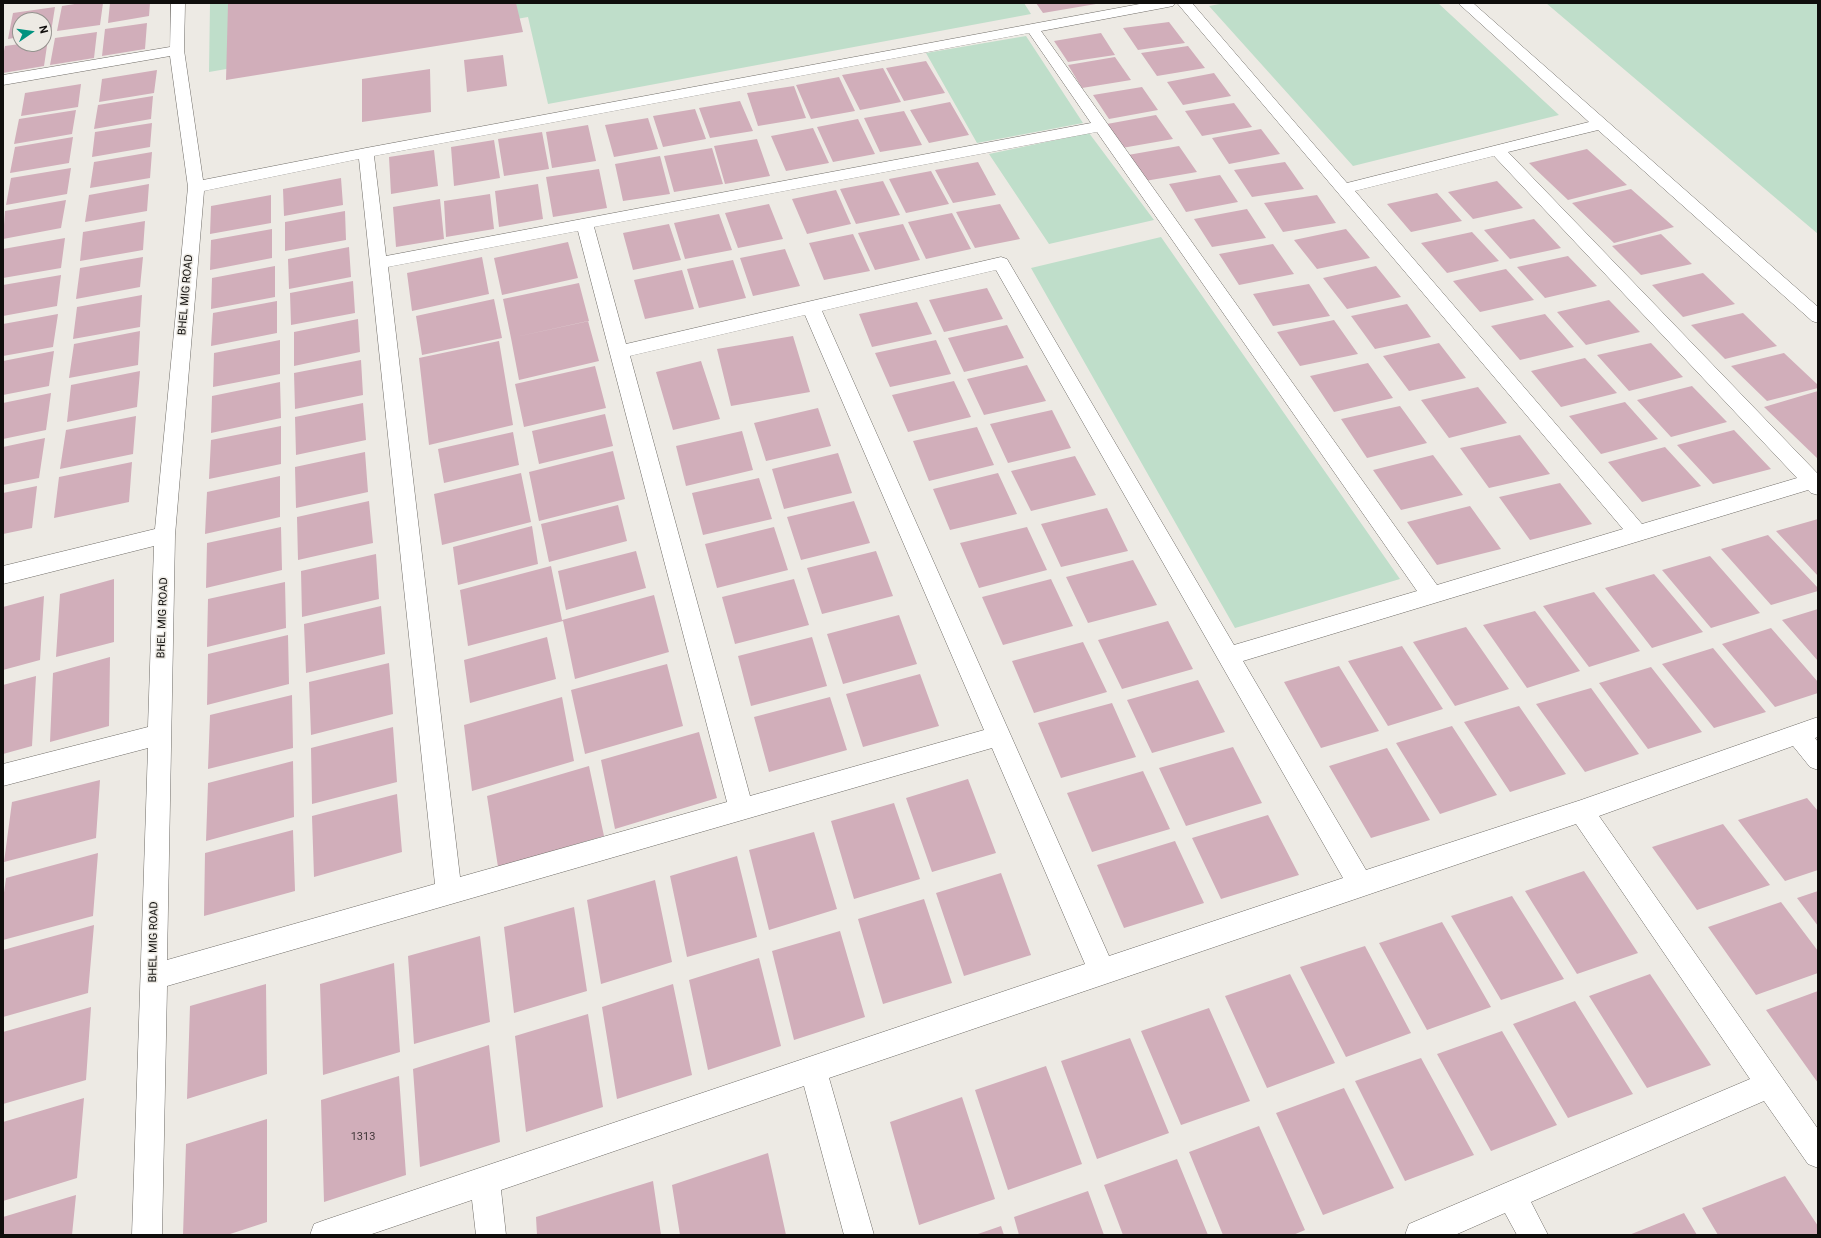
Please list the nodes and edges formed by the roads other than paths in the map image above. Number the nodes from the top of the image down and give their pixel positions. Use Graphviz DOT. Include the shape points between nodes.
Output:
graph roads {
  1 [pos="178,3"];
  2 [pos="1168,3"];
  3 [pos="1184,3"];
  4 [pos="1465,3"];
  5 [pos="1032,28"];
  6 [pos="177,50"];
  7 [pos="3,80"];
  8 [pos="1601,124"];
  9 [pos="1101,126"];
  10 [pos="1497,150"];
  11 [pos="366,153"];
  12 [pos="196,187"];
  13 [pos="1343,189"];
  14 [pos="585,224"];
  15 [pos="378,263"];
  16 [pos="810,307"];
  17 [pos="1818,317"];
  18 [pos="619,352"];
  19 [pos="1815,484"];
  20 [pos="1638,533"];
  21 [pos="165,535"];
  22 [pos="3,575"];
  23 [pos="1432,595"];
  24 [pos="1229,656"];
  25 [pos="1807,730"];
  26 [pos="160,734"];
  27 [pos="998,736"];
  28 [pos="1818,759"];
  29 [pos="3,775"];
  30 [pos="741,809"];
  31 [pos="1581,811"];
  32 [pos="1360,884"];
  33 [pos="449,892"];
  34 [pos="1102,972"];
  35 [pos="153,977"];
  36 [pos="813,1070"];
  37 [pos="1770,1084"];
  38 [pos="1818,1154"];
  39 [pos="485,1182"];
  40 [pos="1512,1196"];
  41 [pos="147,1235"];
  42 [pos="325,1235"];
  43 [pos="491,1235"];
  44 [pos="859,1235"];
  45 [pos="1420,1235"];
  46 [pos="1533,1235"];
  1 -- 6 [label="street, BHEL MIG ROAD"];
  2 -- 5 [label="street"];
  3 -- 13 [label="street"];
  4 -- 8 [label="street"];
  5 -- 9 [label="street"];
  5 -- 11 [label="street"];
  6 -- 7 [label="street"];
  6 -- 12 [label="street, BHEL MIG ROAD"];
  8 -- 10 [label="street"];
  8 -- 17 [label="street"];
  9 -- 14 [label="street"];
  9 -- 23 [label="street"];
  10 -- 13 [label="street"];
  10 -- 19 [label="street"];
  11 -- 12 [label="street"];
  11 -- 15 [label="street"];
  12 -- 21 [label="street, BHEL MIG ROAD"];
  13 -- 20 [label="street"];
  14 -- 15 [label="street"];
  14 -- 18 [label="street"];
  15 -- 33 [label="street"];
  16 -- 18 [label="street"];
  16 -- 24 [label="street" via="1001,263"];
  16 -- 27 [label="street"];
  18 -- 30 [label="street"];
  19 -- 20 [label="street"];
  20 -- 23 [label="street"];
  21 -- 22 [label="street"];
  21 -- 26 [label="street, BHEL MIG ROAD"];
  23 -- 24 [label="street"];
  24 -- 32 [label="street"];
  25 -- 28 [label="street"];
  25 -- 31 [label="street"];
  26 -- 29 [label="street"];
  26 -- 35 [label="street, BHEL MIG ROAD"];
  27 -- 30 [label="street"];
  27 -- 34 [label="street"];
  30 -- 33 [label="street"];
  31 -- 32 [label="street"];
  31 -- 37 [label="street"];
  32 -- 34 [label="street"];
  33 -- 35 [label="street"];
  34 -- 36 [label="street"];
  35 -- 41 [label="street, BHEL MIG ROAD"];
  36 -- 39 [label="street"];
  36 -- 44 [label="street"];
  37 -- 38 [label="street"];
  37 -- 40 [label="street"];
  39 -- 42 [label="street"];
  39 -- 43 [label="street"];
  40 -- 45 [label="street"];
  40 -- 46 [label="street"];
}
